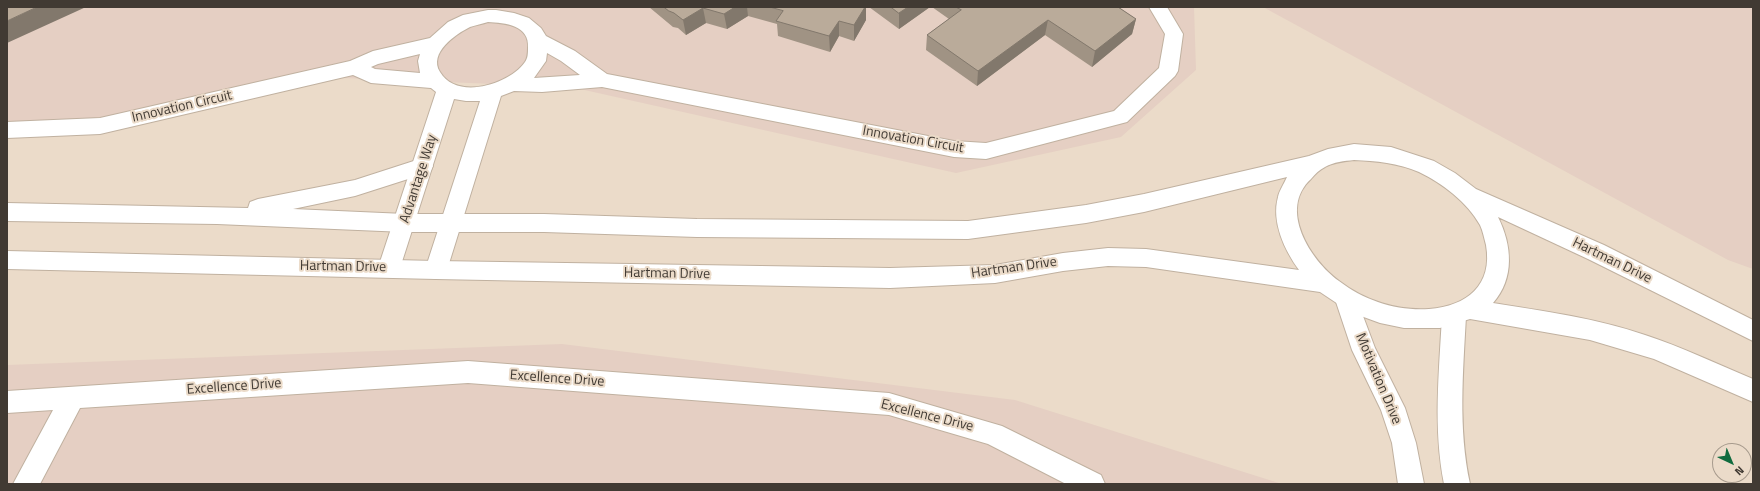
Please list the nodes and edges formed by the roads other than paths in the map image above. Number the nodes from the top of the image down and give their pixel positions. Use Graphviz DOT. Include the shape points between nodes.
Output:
graph roads {
  1 [pos="483,7"];
  2 [pos="1158,7"];
  3 [pos="520,13"];
  4 [pos="469,20"];
  5 [pos="539,41"];
  6 [pos="436,43"];
  7 [pos="355,67"];
  8 [pos="602,80"];
  9 [pos="441,85"];
  10 [pos="502,88"];
  11 [pos="7,130"];
  12 [pos="1314,164"];
  13 [pos="423,166"];
  14 [pos="1468,195"];
  15 [pos="7,212"];
  16 [pos="217,215"];
  17 [pos="405,223"];
  18 [pos="452,224"];
  19 [pos="7,260"];
  20 [pos="389,268"];
  21 [pos="436,270"];
  22 [pos="1323,283"];
  23 [pos="1346,299"];
  24 [pos="1462,312"];
  25 [pos="1753,331"];
  26 [pos="1753,391"];
  27 [pos="73,397"];
  28 [pos="7,402"];
  29 [pos="26,484"];
  30 [pos="1092,484"];
  31 [pos="1411,484"];
  32 [pos="1457,484"];
  1 -- 4 [label="main road"];
  2 -- 8 [label="main road, Innovation Circuit" via="1174,34 1168,72 1120,117 986,151 954,149"];
  3 -- 4 [label="main road"];
  3 -- 5 [label="main road"];
  4 -- 6 [label="main road" via="450,30"];
  5 -- 8 [label="main road, Innovation Circuit" via="568,56"];
  5 -- 10 [label="main road" via="536,60 526,74"];
  6 -- 7 [label="main road, Innovation Circuit" via="373,58"];
  6 -- 9 [label="main road" via="429,57 429,69"];
  7 -- 9 [label="main road" via="371,76"];
  7 -- 11 [label="main road, Innovation Circuit" via="100,126"];
  8 -- 10 [label="main road, Innovation Circuit"];
  9 -- 10 [label="main road" via="460,93 479,94"];
  9 -- 13 [label="main road, Advantage Way"];
  10 -- 18 [label="main road"];
  12 -- 14 [label="main road" via="1332,155 1378,152 1426,166 1449,179"];
  12 -- 18 [label="main road" via="1144,203 1086,214 968,230 705,228 544,223"];
  12 -- 22 [label="main road" via="1295,180 1286,203 1288,229 1300,257"];
  13 -- 16 [label="main road" via="355,188"];
  13 -- 17 [label="main road, Advantage Way"];
  14 -- 24 [label="main road" via="1488,221 1495,236 1499,257 1497,277 1487,295"];
  14 -- 25 [label="main road, Hartman Drive" via="1596,252"];
  15 -- 16 [label="main road"];
  16 -- 17 [label="main road"];
  17 -- 18 [label="main road"];
  17 -- 20 [label="main road, Advantage Way"];
  18 -- 21 [label="main road"];
  19 -- 20 [label="main road, Hartman Drive"];
  20 -- 21 [label="main road, Hartman Drive"];
  21 -- 22 [label="main road, Hartman Drive" via="890,278 995,274 1063,262 1116,257 1146,258"];
  22 -- 23 [label="main road"];
  23 -- 24 [label="main road" via="1382,315 1420,320"];
  23 -- 31 [label="main road, Motivation Drive" via="1364,350 1393,408 1404,443"];
  24 -- 26 [label="main road" via="1584,329 1630,340 1684,360"];
  24 -- 32 [label="main road" via="1450,422 1452,464"];
  27 -- 28 [label="main road, Excellence Drive"];
  27 -- 29 [label="main road"];
  27 -- 30 [label="main road, Excellence Drive" via="468,372 889,404 993,434"];
}
